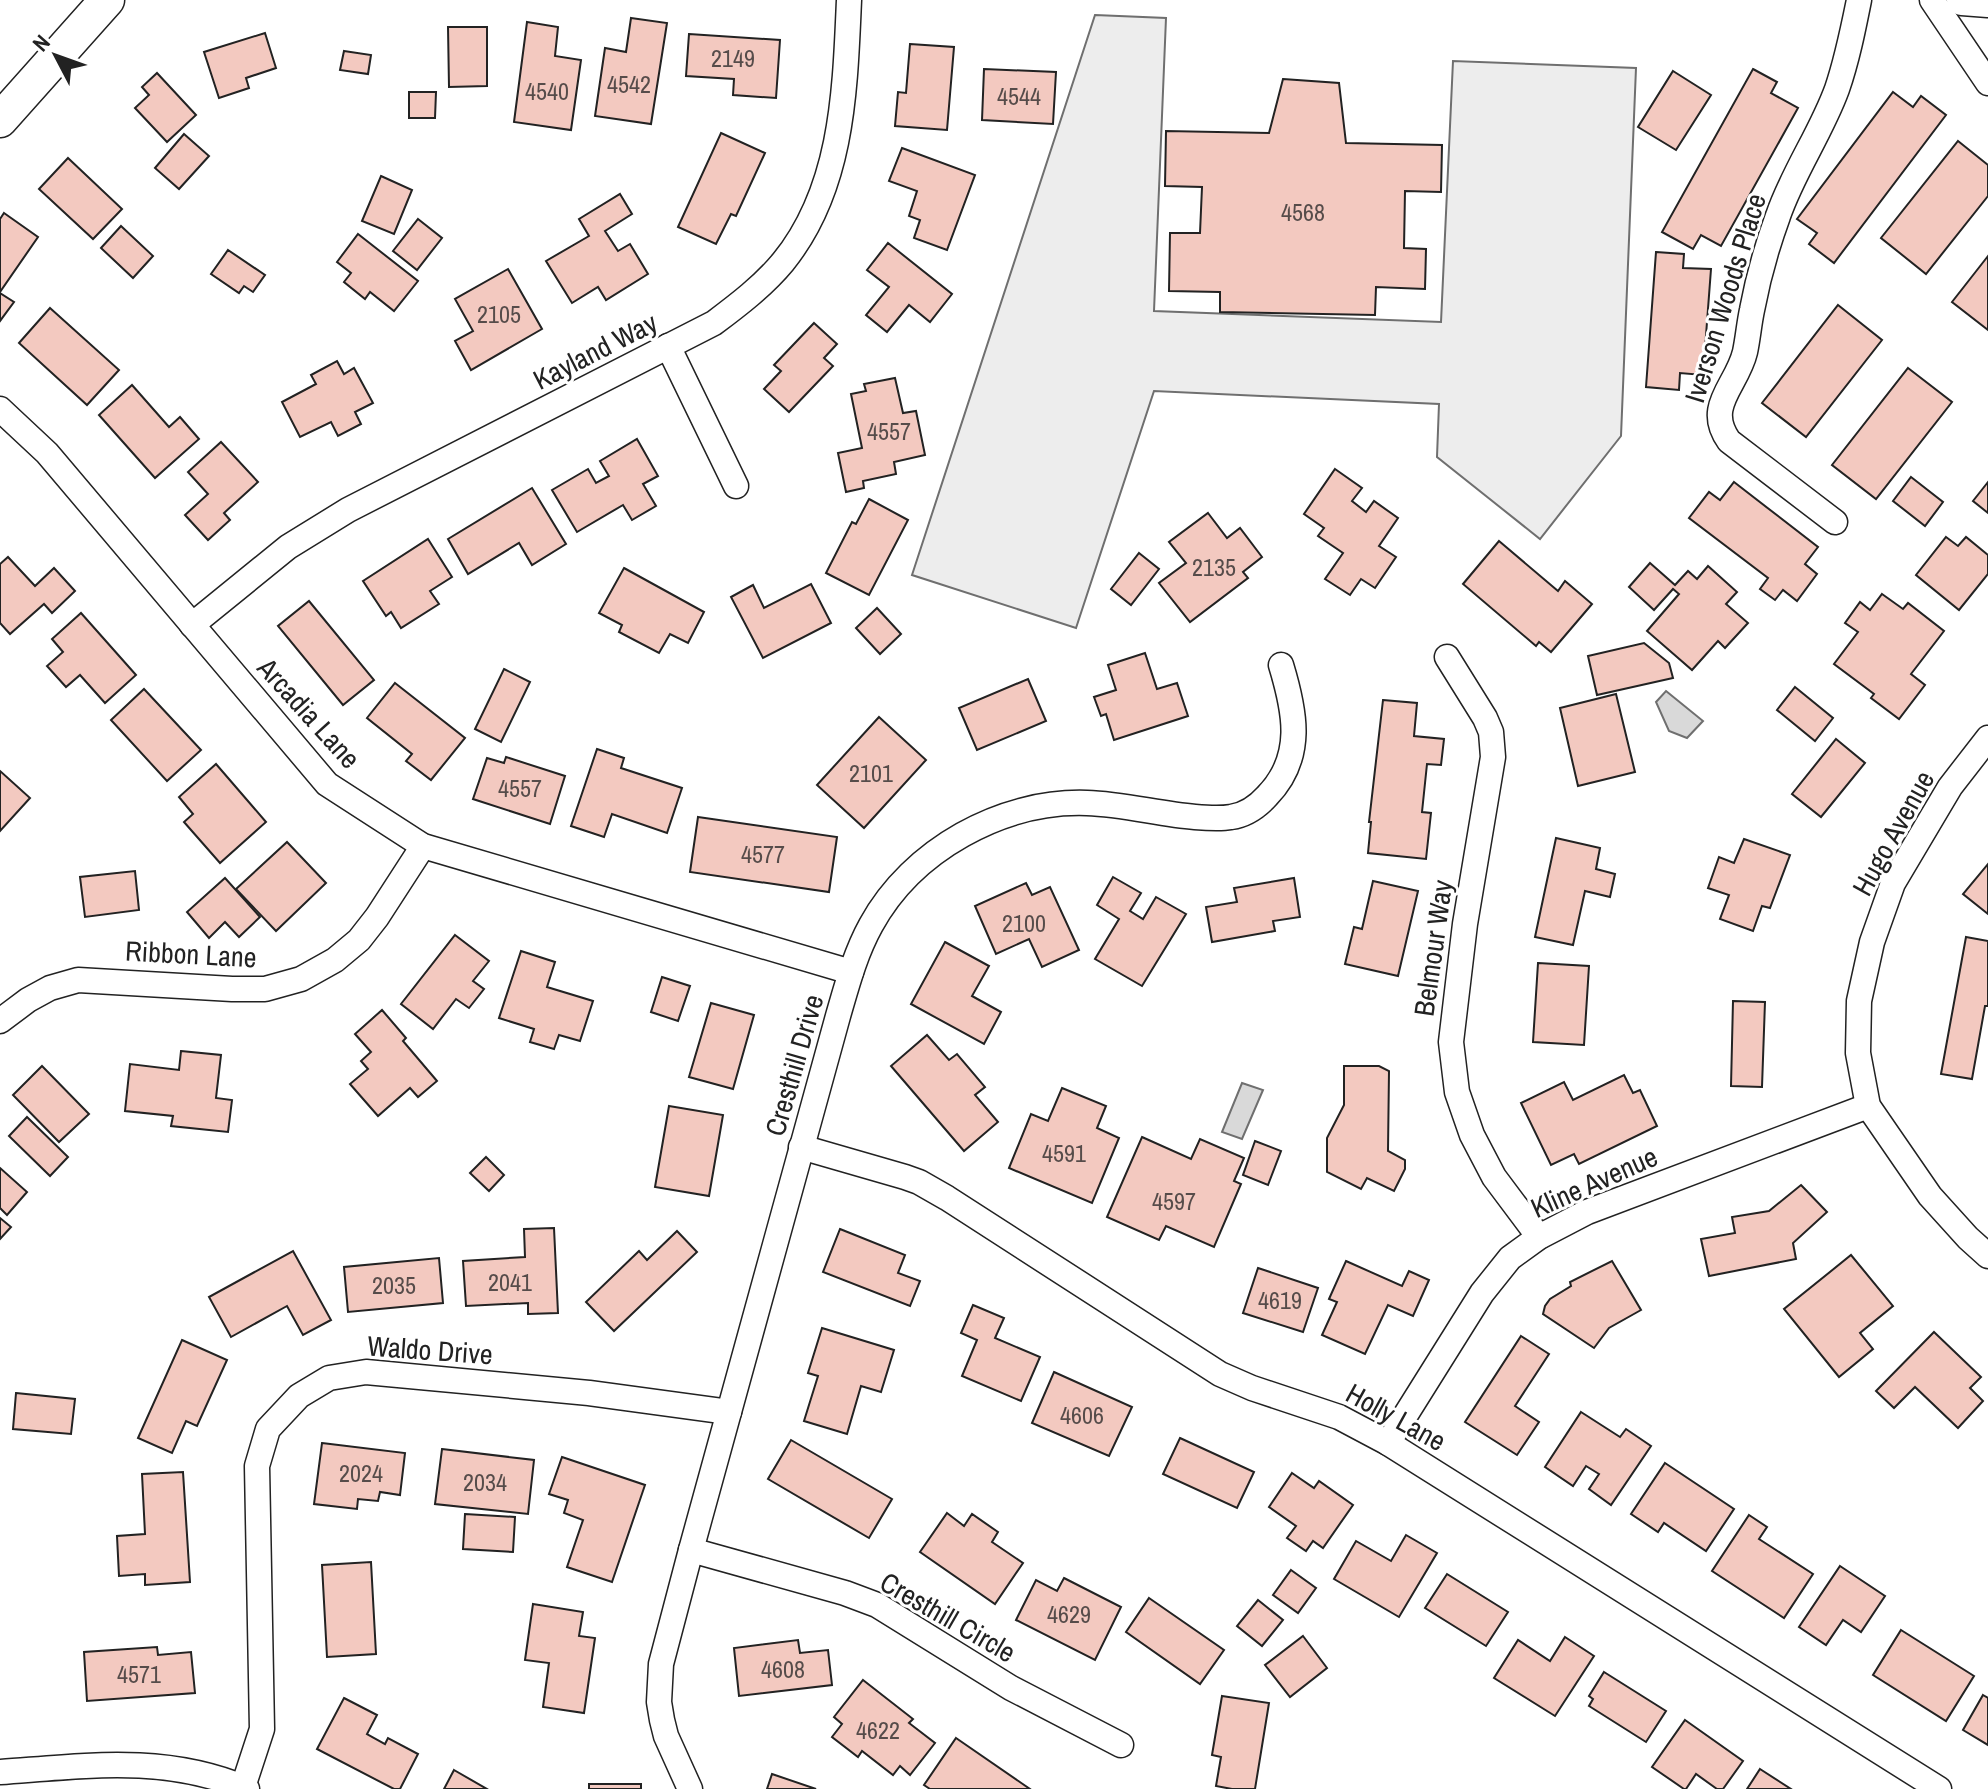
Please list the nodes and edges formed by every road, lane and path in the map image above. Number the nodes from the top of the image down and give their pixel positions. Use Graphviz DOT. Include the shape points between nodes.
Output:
graph roads {
  1 [pos="107,0"];
  2 [pos="849,0"];
  3 [pos="1859,0"];
  4 [pos="1932,0"];
  5 [pos="1962,0"];
  6 [pos="1988,2"];
  7 [pos="1988,83"];
  8 [pos="0,120"];
  9 [pos="668,346"];
  10 [pos="0,409"];
  11 [pos="736,486"];
  12 [pos="1835,522"];
  13 [pos="192,625"];
  14 [pos="1447,657"];
  15 [pos="1281,665"];
  16 [pos="1988,738"];
  17 [pos="423,846"];
  18 [pos="851,972"];
  19 [pos="0,1021"];
  20 [pos="1868,1106"];
  21 [pos="801,1147"];
  22 [pos="1539,1237"];
  23 [pos="1988,1256"];
  24 [pos="729,1412"];
  25 [pos="1388,1443"];
  26 [pos="691,1550"];
  27 [pos="1121,1745"];
  28 [pos="0,1772"];
  29 [pos="245,1788"];
  30 [pos="690,1789"];
  31 [pos="1939,1789"];
  1 -- 8 [label="main road"];
  2 -- 9 [label="street, Kayland Way" via="839,135 828,179 809,221 783,262 745,300"];
  3 -- 12 [label="street, Iverson Woods Place" via="1837,90 1778,215 1744,356 1718,416 1729,441"];
  4 -- 7 [label="street"];
  5 -- 6 [label="street"];
  9 -- 11 [label="street"];
  9 -- 13 [label="street, Kayland Way" via="348,510 288,547"];
  10 -- 13 [label="street, Arcadia Lane" via="47,453"];
  13 -- 17 [label="street, Arcadia Lane" via="327,784"];
  14 -- 22 [label="street, Belmour Way" via="1485,718 1493,757 1451,1042 1457,1092 1494,1177"];
  15 -- 18 [label="street, Cresthill Drive" via="1292,701 1292,751 1280,779 1258,804 1217,818 1068,803 986,823 950,842 897,889 871,925"];
  16 -- 20 [label="street, Hugo Avenue" via="1950,787 1893,883 1872,942 1859,1001 1858,1053"];
  17 -- 18 [label="street, Arcadia Lane"];
  17 -- 19 [label="street, Ribbon Lane" via="359,940 301,979 265,989 78,980 50,988"];
  18 -- 21 [label="street, Cresthill Drive"];
  20 -- 22 [label="street, Kline Avenue" via="1587,1212"];
  20 -- 23 [label="street, Hugo Avenue" via="1930,1196"];
  21 -- 24 [label="street, Cresthill Drive"];
  21 -- 25 [label="street, Holly Lane" via="919,1182 1220,1374 1339,1417"];
  22 -- 25 [label="street, Kline Avenue" via="1510,1258 1482,1293"];
  24 -- 26 [label="street, Cresthill Drive"];
  24 -- 29 [label="street, Waldo Drive" via="366,1372 329,1378 299,1396 268,1429 257,1466 262,1729"];
  25 -- 31 [label="street, Holly Lane"];
  26 -- 27 [label="street, Cresthill Circle" via="877,1605 1011,1688"];
  26 -- 30 [label="street, Cresthill Drive" via="661,1664 659,1702 666,1736"];
  28 -- 29 [label="street" via="149,1765 197,1772"];
}
